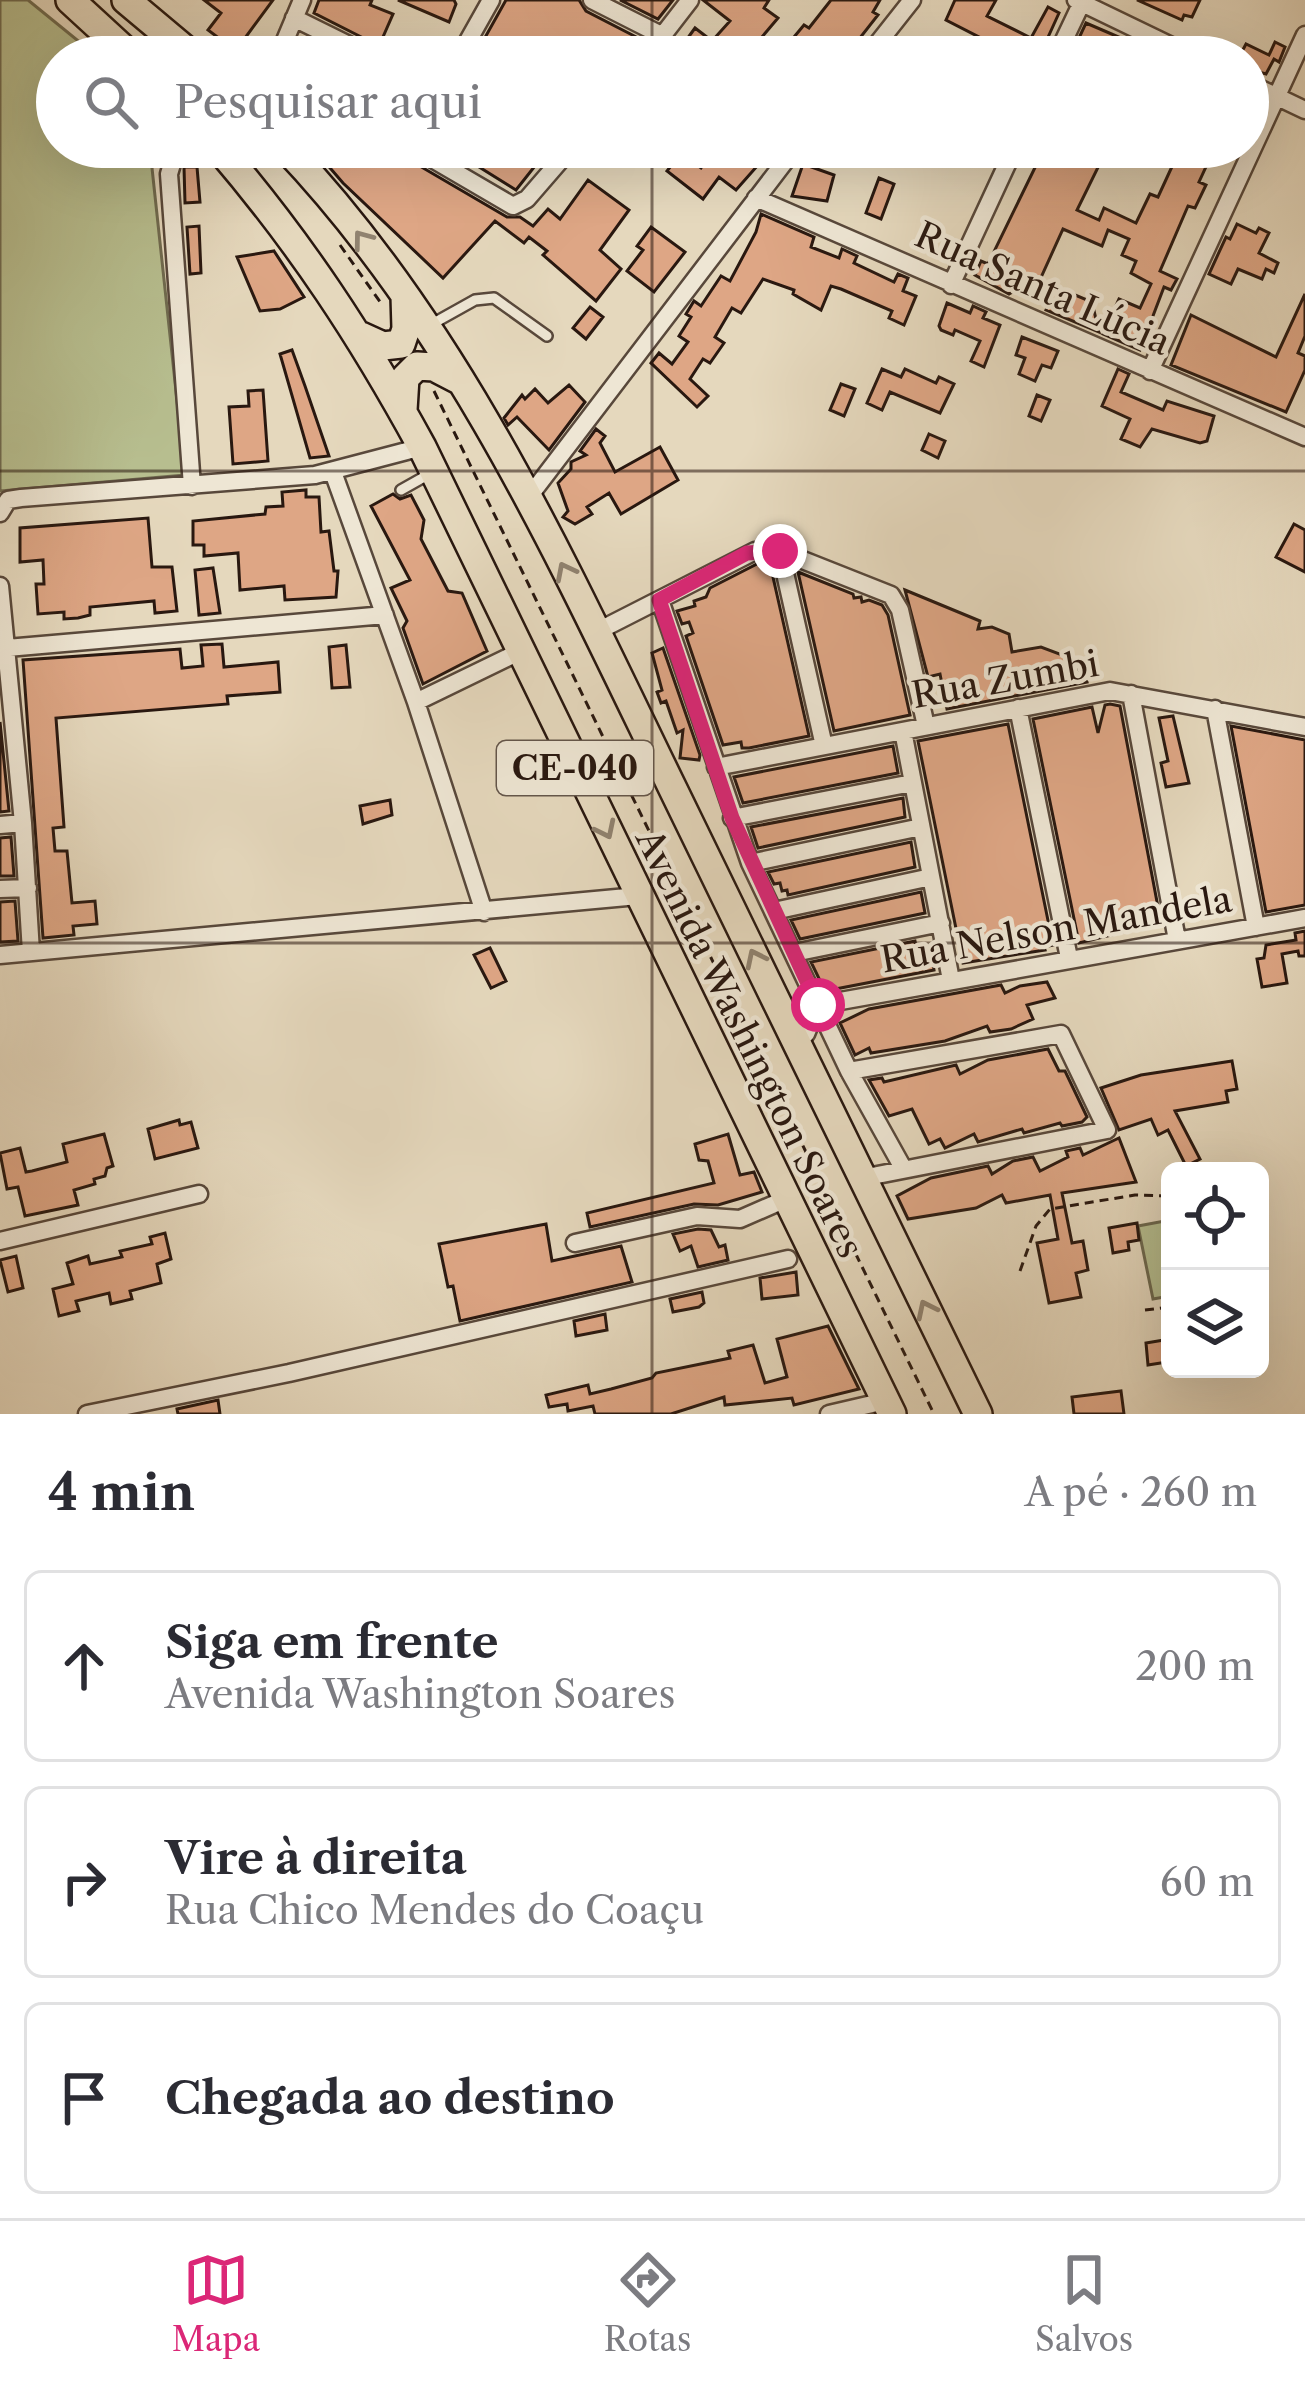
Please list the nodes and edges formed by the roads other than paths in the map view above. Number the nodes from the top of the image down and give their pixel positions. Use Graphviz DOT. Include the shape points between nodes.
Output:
graph roads {
  1 [pos="70,0"];
  2 [pos="126,0"];
  3 [pos="302,0"];
  4 [pos="491,0"];
  5 [pos="592,0"];
  6 [pos="690,0"];
  7 [pos="912,0"];
  8 [pos="1080,1"];
  9 [pos="294,18"];
  10 [pos="1305,35"];
  11 [pos="110,36"];
  12 [pos="169,36"];
  13 [pos="287,36"];
  14 [pos="330,36"];
  15 [pos="476,36"];
  16 [pos="663,36"];
  17 [pos="884,36"];
  18 [pos="1065,36"];
  19 [pos="1151,36"];
  20 [pos="1269,93"];
  21 [pos="1277,97"];
  22 [pos="1305,110"];
  23 [pos="1269,114"];
  24 [pos="171,168"];
  25 [pos="236,168"];
  26 [pos="300,168"];
  27 [pos="446,168"];
  28 [pos="554,168"];
  29 [pos="780,168"];
  30 [pos="1005,168"];
  31 [pos="1244,168"];
  32 [pos="756,198"];
  33 [pos="952,285"];
  34 [pos="397,302"];
  35 [pos="427,326"];
  36 [pos="361,336"];
  37 [pos="547,336"];
  38 [pos="1150,370"];
  39 [pos="461,381"];
  40 [pos="403,412"];
  41 [pos="1305,437"];
  42 [pos="428,460"];
  43 [pos="333,472"];
  44 [pos="192,486"];
  45 [pos="401,490"];
  46 [pos="528,498"];
  47 [pos="0,513"];
  48 [pos="780,551"];
  49 [pos="0,586"];
  50 [pos="659,600"];
  51 [pos="385,615"];
  52 [pos="596,632"];
  53 [pos="7,648"];
  54 [pos="519,652"];
  55 [pos="1131,694"];
  56 [pos="416,702"];
  57 [pos="1018,708"];
  58 [pos="1216,709"];
  59 [pos="926,726"];
  60 [pos="1305,727"];
  61 [pos="903,731"];
  62 [pos="824,746"];
  63 [pos="9,760"];
  64 [pos="716,767"];
  65 [pos="912,783"];
  66 [pos="732,818"];
  67 [pos="23,823"];
  68 [pos="0,825"];
  69 [pos="921,827"];
  70 [pos="750,863"];
  71 [pos="931,877"];
  72 [pos="28,888"];
  73 [pos="0,890"];
  74 [pos="638,896"];
  75 [pos="774,911"];
  76 [pos="484,912"];
  77 [pos="1305,918"];
  78 [pos="941,923"];
  79 [pos="1256,927"];
  80 [pos="1178,940"];
  81 [pos="31,952"];
  82 [pos="794,953"];
  83 [pos="0,955"];
  84 [pos="1069,958"];
  85 [pos="951,980"];
  86 [pos="808,987"];
  87 [pos="776,1000"];
  88 [pos="818,1005"];
  89 [pos="794,1040"];
  90 [pos="849,1071"];
  91 [pos="902,1168"];
  92 [pos="862,1178"];
  93 [pos="199,1194"];
  94 [pos="786,1199"];
  95 [pos="0,1241"];
  96 [pos="575,1243"];
  97 [pos="788,1259"];
  98 [pos="888,1407"];
  99 [pos="138,1409"];
  100 [pos="88,1414"];
  101 [pos="829,1414"];
  102 [pos="978,1414"];
  1 -- 11 [label="highway"];
  2 -- 12 [label="highway"];
  3 -- 9 [label="street"];
  4 -- 15 [label="street"];
  5 -- 16 [label="street"];
  6 -- 16 [label="street"];
  7 -- 17 [label="street"];
  8 -- 18 [label="street"];
  8 -- 19 [label="street"];
  9 -- 13 [label="street"];
  9 -- 14 [label="street"];
  10 -- 21 [label="street"];
  20 -- 21 [label="street"];
  21 -- 22 [label="street"];
  21 -- 23 [label="street"];
  24 -- 44 [label="street"];
  25 -- 36 [label="highway, Avenida Washington Soares / CE-040"];
  34 -- 26 [label="highway, Avenida Washington Soares / CE-040, one-way"];
  27 -- 28 [label="street" via="508,206 527,199"];
  29 -- 32 [label="street"];
  30 -- 33 [label="street"];
  31 -- 38 [label="street"];
  32 -- 33 [label="street, Rua Santa Lúcia"];
  32 -- 46 [label="street"];
  33 -- 38 [label="street, Rua Santa Lúcia"];
  34 -- 35 [label="highway, Avenida Washington Soares / CE-040"];
  34 -- 36 [label="highway" via="406,329 400,344"];
  35 -- 37 [label="lane" via="494,298"];
  35 -- 39 [label="highway, Avenida Washington Soares / CE-040"];
  36 -- 40 [label="highway, Avenida Washington Soares / CE-040"];
  38 -- 41 [label="street, Rua Santa Lúcia"];
  39 -- 40 [label="highway" via="416,366 405,378"];
  39 -- 46 [label="highway, Avenida Washington Soares / CE-040"];
  40 -- 42 [label="highway, Avenida Washington Soares / CE-040"];
  42 -- 43 [label="street"];
  42 -- 45 [label="lane"];
  42 -- 54 [label="highway, Avenida Washington Soares / CE-040"];
  43 -- 44 [label="street"];
  43 -- 51 [label="street"];
  44 -- 47 [label="street" via="21,498"];
  52 -- 46 [label="highway, Avenida Washington Soares / CE-040, one-way"];
  48 -- 50 [label="street" via="747,553"];
  48 -- 59 [label="street" via="891,595"];
  48 -- 62 [label="street"];
  49 -- 53 [label="street"];
  50 -- 52 [label="street"];
  50 -- 64 [label="street"];
  51 -- 53 [label="street"];
  51 -- 56 [label="street"];
  87 -- 52 [label="highway, Avenida Washington Soares / CE-040, one-way"];
  53 -- 63 [label="street"];
  54 -- 56 [label="street"];
  54 -- 74 [label="highway, Avenida Washington Soares / CE-040, one-way"];
  55 -- 57 [label="street, Rua Zumbi"];
  55 -- 58 [label="street, Rua Zumbi"];
  55 -- 80 [label="street"];
  56 -- 76 [label="street"];
  57 -- 59 [label="street, Rua Zumbi"];
  57 -- 84 [label="street"];
  58 -- 60 [label="street, Rua Zumbi"];
  58 -- 79 [label="street"];
  59 -- 61 [label="street, Rua Zumbi"];
  61 -- 62 [label="street, Rua Zumbi"];
  61 -- 65 [label="street"];
  62 -- 64 [label="street, Rua Zumbi"];
  63 -- 67 [label="street"];
  64 -- 66 [label="street"];
  65 -- 66 [label="street"];
  65 -- 69 [label="street"];
  66 -- 70 [label="street"];
  67 -- 68 [label="street"];
  67 -- 72 [label="street"];
  69 -- 70 [label="street"];
  69 -- 71 [label="street"];
  70 -- 75 [label="street"];
  71 -- 75 [label="street"];
  71 -- 78 [label="street"];
  72 -- 73 [label="street"];
  72 -- 81 [label="street"];
  74 -- 76 [label="street"];
  74 -- 94 [label="highway, Avenida Washington Soares / CE-040"];
  75 -- 82 [label="street"];
  76 -- 81 [label="street"];
  77 -- 79 [label="street, Rua Nelson Mandela"];
  78 -- 82 [label="street"];
  78 -- 85 [label="street"];
  79 -- 80 [label="street, Rua Nelson Mandela"];
  80 -- 84 [label="street, Rua Nelson Mandela"];
  81 -- 83 [label="street"];
  82 -- 86 [label="street"];
  84 -- 85 [label="street, Rua Nelson Mandela"];
  85 -- 88 [label="street, Rua Nelson Mandela"];
  86 -- 87 [label="street"];
  86 -- 88 [label="street"];
  87 -- 89 [label="highway, Avenida Washington Soares / CE-040"];
  88 -- 89 [label="street" via="806,1034"];
  88 -- 90 [label="street"];
  89 -- 92 [label="highway, Avenida Washington Soares / CE-040"];
  90 -- 91 [label="street"];
  90 -- 91 [label="street" via="1061,1034 1107,1130"];
  91 -- 92 [label="street"];
  102 -- 92 [label="highway, Avenida Washington Soares / CE-040, one-way"];
  93 -- 95 [label="street"];
  94 -- 96 [label="street" via="731,1221 697,1216"];
  94 -- 98 [label="highway, Avenida Washington Soares / CE-040"];
  97 -- 99 [label="street"];
  98 -- 101 [label="street"];
  99 -- 100 [label="street"];
}
